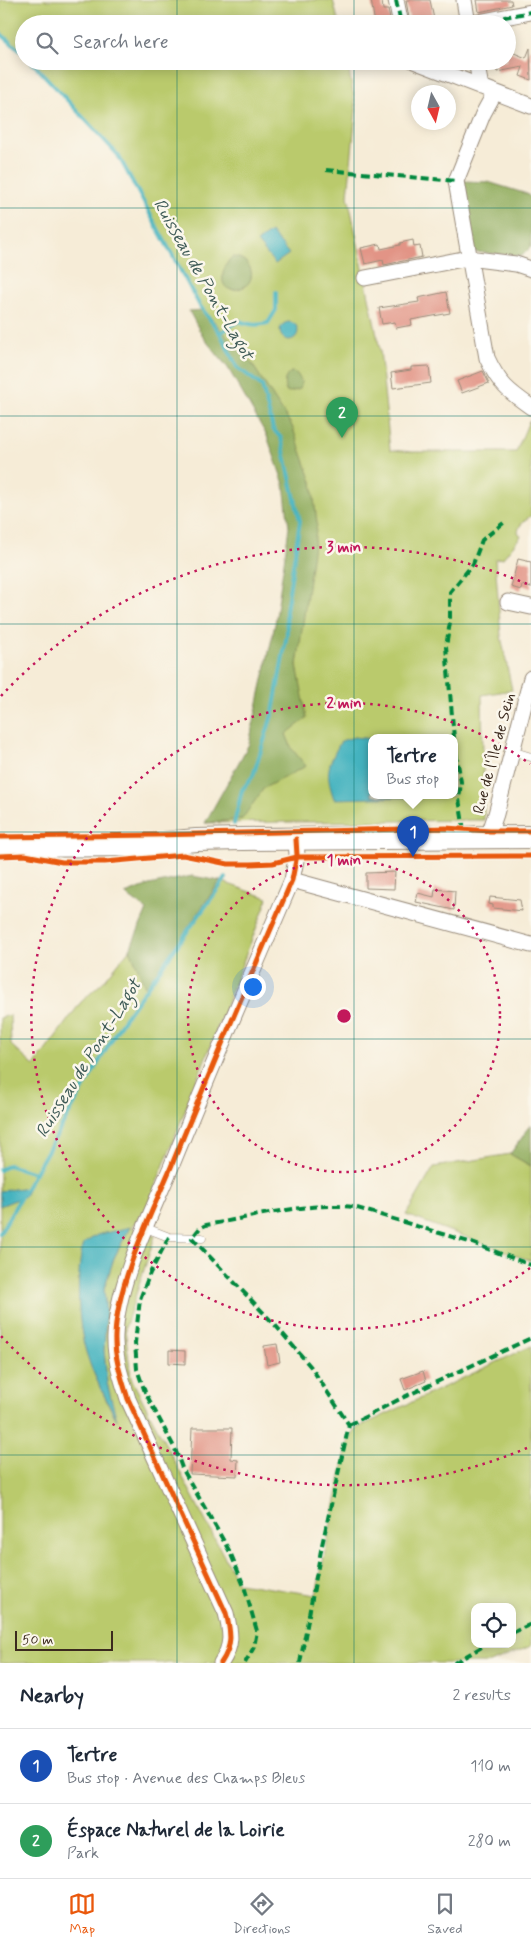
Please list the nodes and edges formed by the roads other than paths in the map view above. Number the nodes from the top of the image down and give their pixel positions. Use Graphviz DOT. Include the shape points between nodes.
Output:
graph roads {
  1 [pos="396,0"];
  2 [pos="464,0"];
  3 [pos="531,12"];
  4 [pos="399,15"];
  5 [pos="466,15"];
  6 [pos="515,15"];
  7 [pos="437,70"];
  8 [pos="480,70"];
  9 [pos="488,90"];
  10 [pos="531,106"];
  11 [pos="468,258"];
  12 [pos="531,269"];
  13 [pos="365,278"];
  14 [pos="531,407"];
  15 [pos="508,602"];
  16 [pos="531,607"];
  17 [pos="531,678"];
  18 [pos="512,751"];
  19 [pos="531,757"];
  20 [pos="488,837"];
  21 [pos="531,837"];
  22 [pos="296,844"];
  23 [pos="0,846"];
  24 [pos="465,847"];
  25 [pos="531,847"];
  26 [pos="292,880"];
  27 [pos="531,946"];
  28 [pos="146,1228"];
  29 [pos="202,1238"];
  30 [pos="229,1659"];
  1 -- 4 [label="street"];
  2 -- 5 [label="street"];
  3 -- 6 [label="street"];
  7 -- 9 [label="street"];
  8 -- 9 [label="street"];
  9 -- 10 [label="street"];
  9 -- 11 [label="street" via="483,114 456,181"];
  11 -- 12 [label="street"];
  11 -- 13 [label="street"];
  11 -- 14 [label="street" via="487,358 505,388"];
  15 -- 16 [label="street"];
  17 -- 18 [label="street, Rue de l'Île de Sein"];
  18 -- 19 [label="lane"];
  18 -- 20 [label="street, Rue de l'Île de Sein"];
  20 -- 21 [label="main road"];
  20 -- 22 [label="main road"];
  20 -- 24 [label="main road" via="488,844"];
  22 -- 23 [label="main road" via="196,840 141,845"];
  22 -- 24 [label="main road"];
  22 -- 26 [label="street"];
  24 -- 25 [label="main road"];
  26 -- 27 [label="street"];
  26 -- 28 [label="street"];
  28 -- 29 [label="lane" via="169,1237"];
  28 -- 30 [label="street" via="121,1295 115,1336 119,1367 128,1399 221,1600 230,1627"];
}
